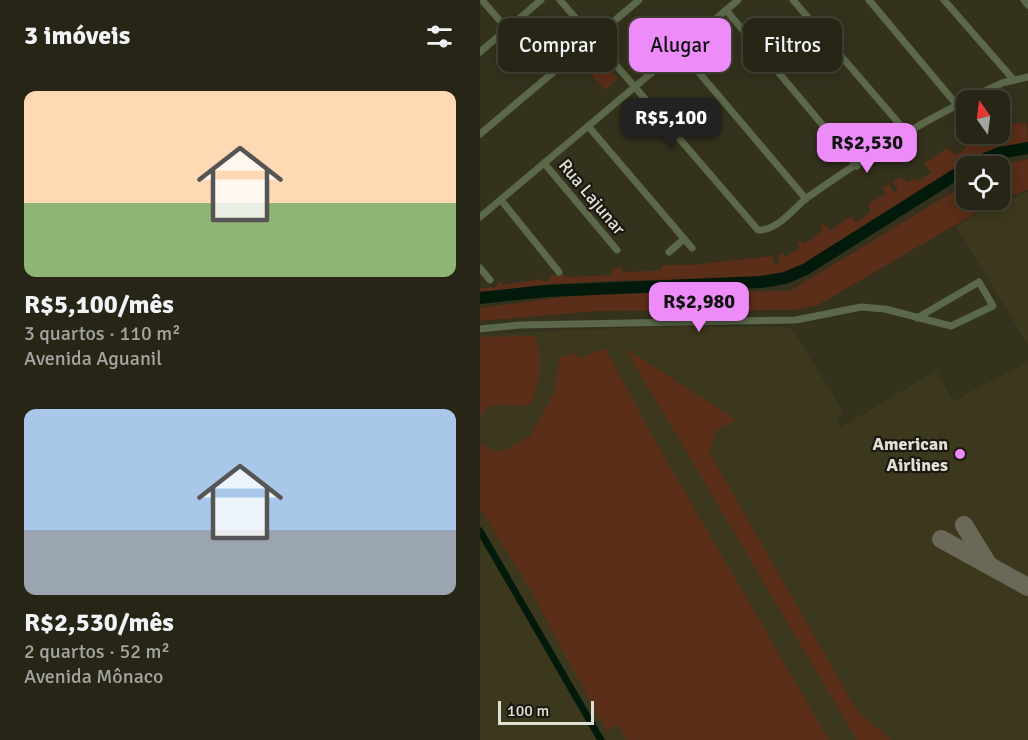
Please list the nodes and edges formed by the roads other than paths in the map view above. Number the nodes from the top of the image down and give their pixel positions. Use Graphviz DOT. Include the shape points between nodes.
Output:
graph roads {
  1 [pos="482,0"];
  2 [pos="541,0"];
  3 [pos="560,0"];
  4 [pos="639,0"];
  5 [pos="738,0"];
  6 [pos="793,0"];
  7 [pos="869,0"];
  8 [pos="945,0"];
  9 [pos="1024,0"];
  10 [pos="1028,5"];
  11 [pos="726,10"];
  12 [pos="520,18"];
  13 [pos="575,18"];
  14 [pos="716,18"];
  15 [pos="498,19"];
  16 [pos="617,19"];
  17 [pos="498,37"];
  18 [pos="480,52"];
  19 [pos="617,67"];
  20 [pos="554,72"];
  21 [pos="652,72"];
  22 [pos="698,72"];
  23 [pos="1028,77"];
  24 [pos="1013,80"];
  25 [pos="634,87"];
  26 [pos="990,90"];
  27 [pos="956,104"];
  28 [pos="956,106"];
  29 [pos="588,126"];
  30 [pos="480,134"];
  31 [pos="908,134"];
  32 [pos="544,163"];
  33 [pos="857,166"];
  34 [pos="806,199"];
  35 [pos="501,200"];
  36 [pos="480,217"];
  37 [pos="684,239"];
  38 [pos="692,248"];
  39 [pos="617,250"];
  40 [pos="669,252"];
  41 [pos="480,268"];
  42 [pos="559,272"];
  43 [pos="490,280"];
  44 [pos="917,318"];
  45 [pos="480,328"];
  1 -- 15 [label="street"];
  2 -- 12 [label="street"];
  3 -- 13 [label="street"];
  4 -- 16 [label="street"];
  5 -- 11 [label="street"];
  6 -- 31 [label="street"];
  7 -- 27 [label="street"];
  8 -- 24 [label="street"];
  9 -- 10 [label="street"];
  11 -- 14 [label="street"];
  11 -- 33 [label="street"];
  17 -- 18 [label="street"];
  19 -- 25 [label="street"];
  20 -- 30 [label="street"];
  21 -- 25 [label="street"];
  22 -- 34 [label="street"];
  23 -- 24 [label="street"];
  24 -- 26 [label="street"];
  25 -- 29 [label="street"];
  25 -- 34 [label="street" via="754,228 764,230 776,224"];
  28 -- 31 [label="street"];
  29 -- 32 [label="street"];
  29 -- 37 [label="street"];
  31 -- 33 [label="street"];
  32 -- 35 [label="street"];
  32 -- 39 [label="street, Rua Lajunar"];
  33 -- 34 [label="street"];
  35 -- 36 [label="street"];
  35 -- 42 [label="street"];
  37 -- 38 [label="street"];
  37 -- 40 [label="street"];
  41 -- 43 [label="street"];
  44 -- 44 [label="street" via="951,326 993,306 979,282"];
  44 -- 45 [label="street" via="861,307 796,320"];
}
